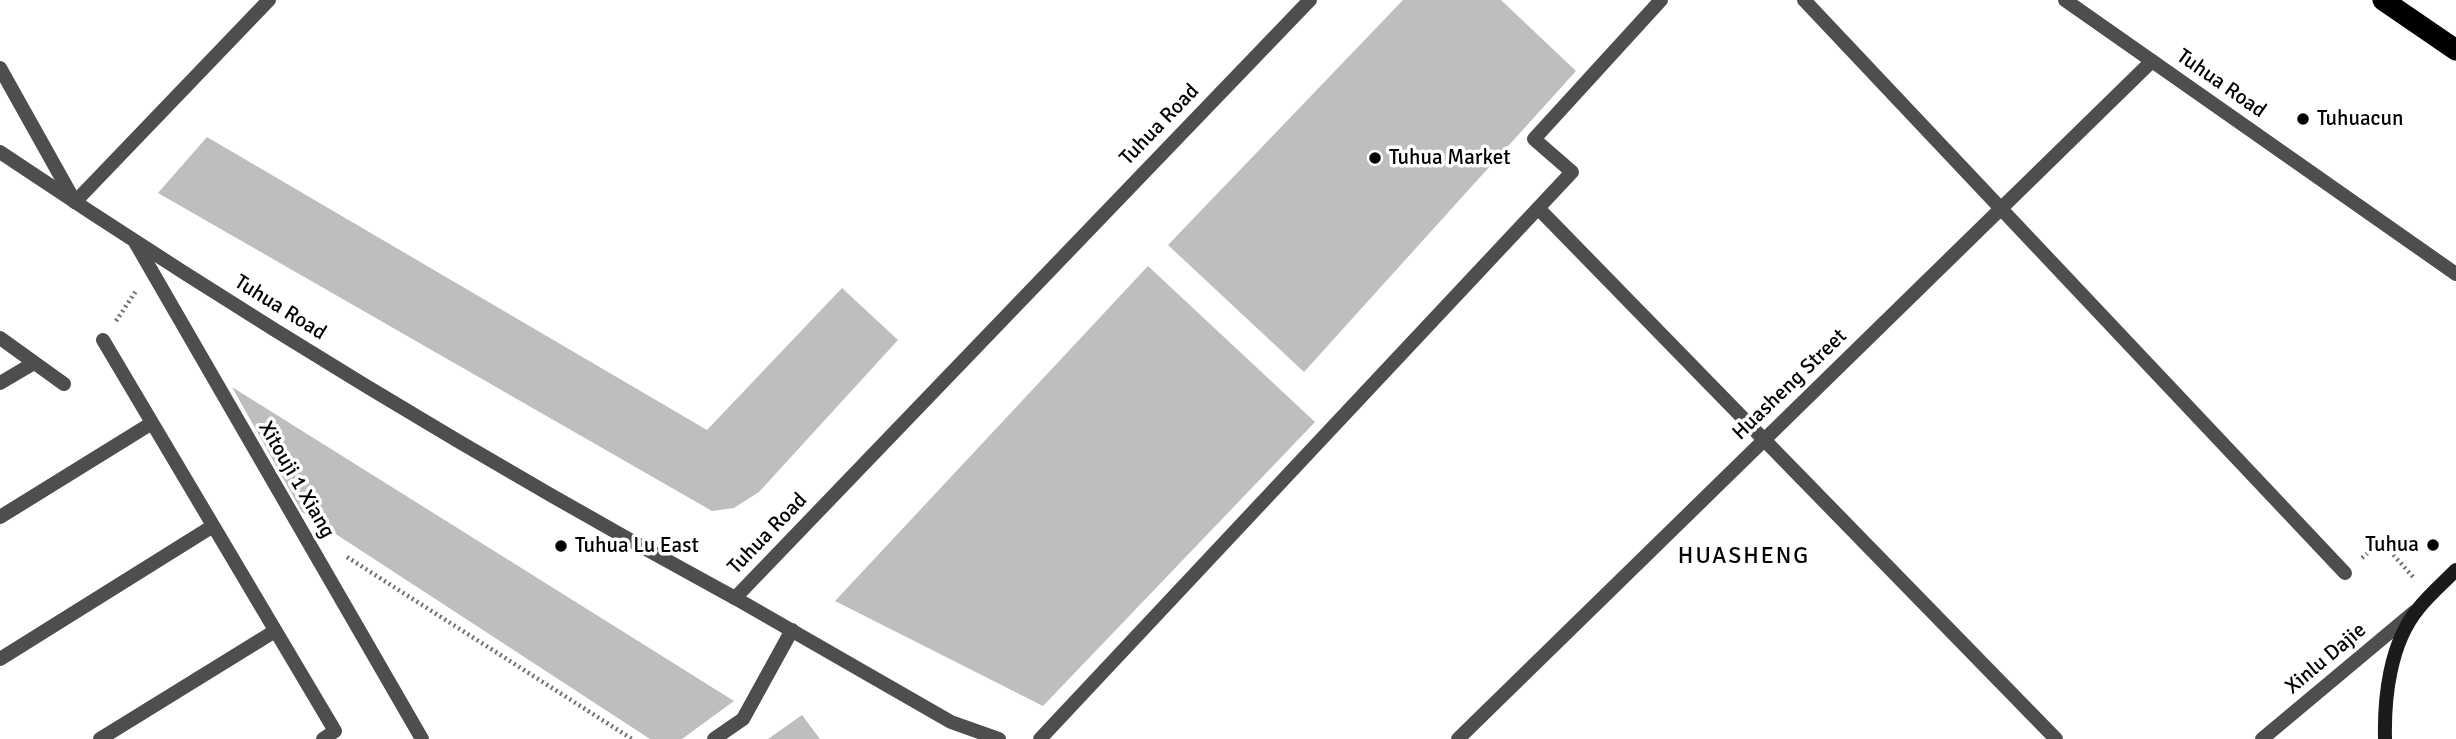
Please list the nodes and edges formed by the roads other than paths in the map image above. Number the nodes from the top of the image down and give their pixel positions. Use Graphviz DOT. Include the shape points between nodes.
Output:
graph roads {
  1 [pos="269,0"];
  2 [pos="1310,0"];
  3 [pos="1661,0"];
  4 [pos="1804,0"];
  5 [pos="2065,0"];
  6 [pos="2383,0"];
  7 [pos="2456,50"];
  8 [pos="2152,61"];
  9 [pos="0,68"];
  10 [pos="0,152"];
  11 [pos="75,202"];
  12 [pos="1538,208"];
  13 [pos="2001,208"];
  14 [pos="135,242"];
  15 [pos="2456,274"];
  16 [pos="0,338"];
  17 [pos="103,340"];
  18 [pos="34,363"];
  19 [pos="0,383"];
  20 [pos="64,384"];
  21 [pos="152,423"];
  22 [pos="1765,438"];
  23 [pos="0,517"];
  24 [pos="213,526"];
  25 [pos="2456,570"];
  26 [pos="2346,572"];
  27 [pos="735,598"];
  28 [pos="2416,611"];
  29 [pos="792,630"];
  30 [pos="275,631"];
  31 [pos="0,659"];
  32 [pos="100,739"];
  33 [pos="323,739"];
  34 [pos="422,739"];
  35 [pos="714,739"];
  36 [pos="999,739"];
  37 [pos="1040,739"];
  38 [pos="1458,739"];
  39 [pos="2056,739"];
  40 [pos="2262,739"];
  41 [pos="2385,739"];
  1 -- 11 [label="street"];
  2 -- 27 [label="street, Tuhua Road"];
  3 -- 12 [label="street" via="1534,139 1572,172"];
  4 -- 13 [label="street"];
  5 -- 8 [label="street, Tuhua Road"];
  6 -- 7 [label="highway"];
  8 -- 13 [label="street, Huasheng Street"];
  8 -- 15 [label="street, Tuhua Road"];
  9 -- 11 [label="street"];
  10 -- 11 [label="street, Tuhua Road"];
  11 -- 14 [label="street, Tuhua Road"];
  12 -- 22 [label="street"];
  12 -- 37 [label="street"];
  13 -- 22 [label="street, Huasheng Street"];
  13 -- 26 [label="street"];
  14 -- 27 [label="street, Tuhua Road" via="578,513"];
  14 -- 34 [label="street, Xitouji 1 Xiang"];
  16 -- 18 [label="street"];
  17 -- 21 [label="street"];
  18 -- 19 [label="street"];
  18 -- 20 [label="street"];
  21 -- 23 [label="street"];
  21 -- 24 [label="street"];
  22 -- 38 [label="street, Huasheng Street"];
  22 -- 39 [label="street"];
  24 -- 30 [label="street"];
  24 -- 31 [label="street"];
  25 -- 28 [label="main road"];
  27 -- 29 [label="street"];
  28 -- 40 [label="street, Xinlu Dajie"];
  28 -- 41 [label="main road" via="2396,652 2384,707"];
  29 -- 35 [label="street" via="743,719"];
  29 -- 36 [label="street" via="951,722"];
  30 -- 32 [label="street"];
  30 -- 33 [label="street" via="335,731"];
}
